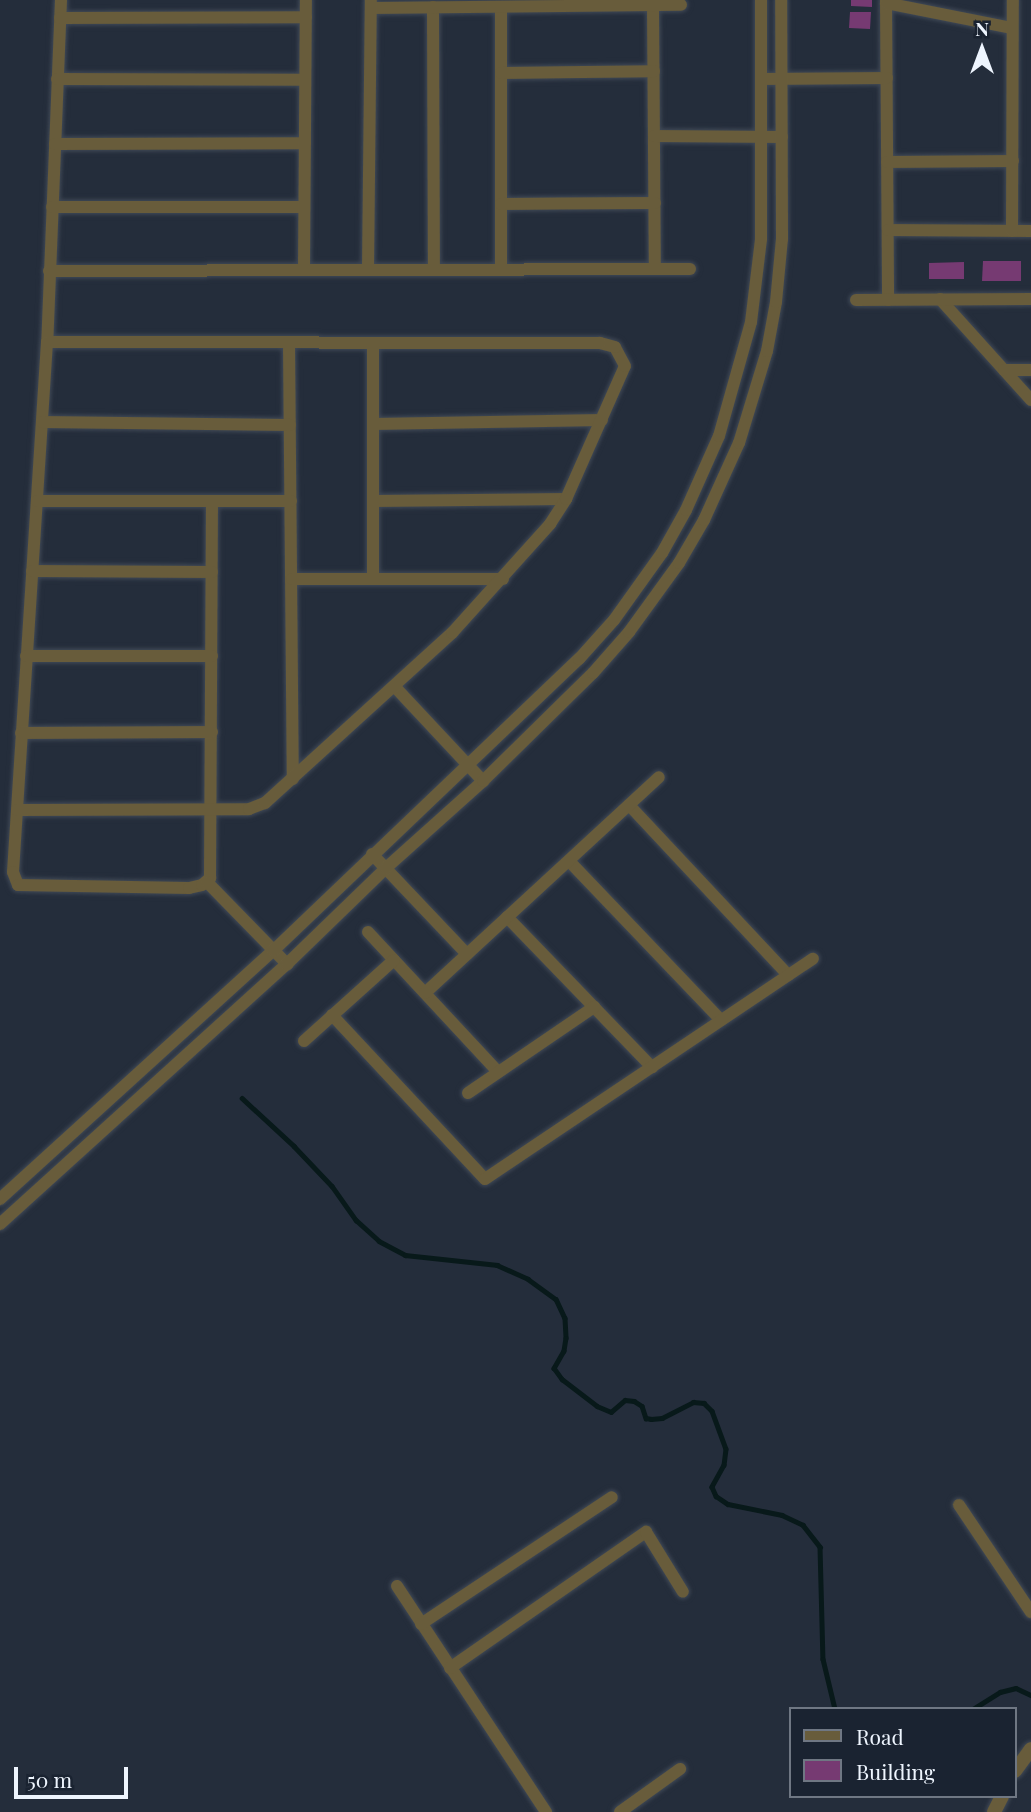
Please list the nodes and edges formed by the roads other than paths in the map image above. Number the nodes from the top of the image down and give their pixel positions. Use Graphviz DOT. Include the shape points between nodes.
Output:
graph roads {
  1 [pos="61,0"];
  2 [pos="306,0"];
  3 [pos="761,0"];
  4 [pos="781,0"];
  5 [pos="1013,0"];
  6 [pos="886,1"];
  7 [pos="371,4"];
  8 [pos="653,5"];
  9 [pos="681,5"];
  10 [pos="433,7"];
  11 [pos="501,7"];
  12 [pos="306,17"];
  13 [pos="60,18"];
  14 [pos="1012,28"];
  15 [pos="654,71"];
  16 [pos="501,73"];
  17 [pos="782,78"];
  18 [pos="887,78"];
  19 [pos="57,79"];
  20 [pos="761,79"];
  21 [pos="305,80"];
  22 [pos="654,136"];
  23 [pos="762,137"];
  24 [pos="782,137"];
  25 [pos="305,143"];
  26 [pos="55,144"];
  27 [pos="1013,161"];
  28 [pos="887,162"];
  29 [pos="655,203"];
  30 [pos="501,204"];
  31 [pos="52,207"];
  32 [pos="304,207"];
  33 [pos="888,230"];
  34 [pos="1012,231"];
  35 [pos="1031,231"];
  36 [pos="655,269"];
  37 [pos="690,269"];
  38 [pos="304,270"];
  39 [pos="368,270"];
  40 [pos="434,270"];
  41 [pos="501,270"];
  42 [pos="49,271"];
  43 [pos="940,299"];
  44 [pos="1031,299"];
  45 [pos="856,300"];
  46 [pos="888,300"];
  47 [pos="47,342"];
  48 [pos="289,342"];
  49 [pos="373,343"];
  50 [pos="1004,370"];
  51 [pos="1031,370"];
  52 [pos="735,386"];
  53 [pos="755,393"];
  54 [pos="1031,400"];
  55 [pos="602,420"];
  56 [pos="42,422"];
  57 [pos="373,424"];
  58 [pos="290,425"];
  59 [pos="566,499"];
  60 [pos="37,500"];
  61 [pos="212,501"];
  62 [pos="291,501"];
  63 [pos="373,501"];
  64 [pos="662,553"];
  65 [pos="679,563"];
  66 [pos="32,571"];
  67 [pos="212,572"];
  68 [pos="292,579"];
  69 [pos="373,579"];
  70 [pos="503,579"];
  71 [pos="26,656"];
  72 [pos="212,656"];
  73 [pos="395,687"];
  74 [pos="212,732"];
  75 [pos="22,733"];
  76 [pos="468,766"];
  77 [pos="659,778"];
  78 [pos="293,779"];
  79 [pos="483,780"];
  80 [pos="629,805"];
  81 [pos="212,809"];
  82 [pos="17,810"];
  83 [pos="372,854"];
  84 [pos="569,860"];
  85 [pos="386,868"];
  86 [pos="207,882"];
  87 [pos="508,917"];
  88 [pos="368,932"];
  89 [pos="274,950"];
  90 [pos="467,954"];
  91 [pos="813,959"];
  92 [pos="394,960"];
  93 [pos="287,964"];
  94 [pos="788,975"];
  95 [pos="425,993"];
  96 [pos="594,1007"];
  97 [pos="332,1015"];
  98 [pos="721,1020"];
  99 [pos="304,1041"];
  100 [pos="652,1067"];
  101 [pos="498,1072"];
  102 [pos="468,1093"];
  103 [pos="0,1199"];
  104 [pos="0,1224"];
  105 [pos="612,1497"];
  106 [pos="959,1505"];
  107 [pos="397,1586"];
  108 [pos="683,1592"];
  109 [pos="1031,1612"];
  110 [pos="421,1624"];
  111 [pos="450,1668"];
  112 [pos="1031,1749"];
  113 [pos="680,1769"];
  114 [pos="1017,1769"];
  115 [pos="545,1812"];
  116 [pos="620,1812"];
  1 -- 13 [label="street"];
  2 -- 12 [label="street"];
  3 -- 20 [label="street"];
  4 -- 17 [label="street"];
  5 -- 14 [label="street"];
  6 -- 14 [label="street"];
  6 -- 18 [label="street"];
  7 -- 10 [label="street"];
  7 -- 39 [label="street"];
  8 -- 9 [label="street"];
  8 -- 11 [label="street"];
  8 -- 15 [label="street"];
  10 -- 11 [label="street"];
  10 -- 40 [label="street"];
  11 -- 16 [label="street"];
  12 -- 13 [label="street"];
  12 -- 21 [label="street"];
  13 -- 19 [label="street"];
  14 -- 27 [label="street"];
  15 -- 16 [label="street"];
  15 -- 22 [label="street"];
  16 -- 30 [label="street"];
  17 -- 18 [label="street"];
  17 -- 20 [label="street"];
  17 -- 24 [label="street"];
  18 -- 28 [label="street"];
  19 -- 21 [label="street"];
  19 -- 26 [label="street"];
  20 -- 23 [label="street"];
  21 -- 25 [label="street"];
  22 -- 23 [label="street"];
  22 -- 29 [label="street"];
  23 -- 24 [label="street"];
  23 -- 52 [label="street" via="758,276"];
  24 -- 53 [label="street" via="779,278"];
  25 -- 26 [label="street"];
  25 -- 32 [label="street"];
  26 -- 31 [label="street"];
  27 -- 28 [label="street"];
  27 -- 34 [label="street"];
  28 -- 33 [label="street"];
  29 -- 30 [label="street"];
  29 -- 36 [label="street"];
  30 -- 41 [label="street"];
  31 -- 32 [label="street"];
  31 -- 42 [label="street"];
  32 -- 38 [label="street"];
  33 -- 34 [label="street"];
  33 -- 46 [label="street"];
  34 -- 35 [label="street"];
  36 -- 37 [label="street"];
  36 -- 41 [label="street"];
  38 -- 39 [label="street"];
  38 -- 42 [label="street"];
  39 -- 40 [label="street"];
  40 -- 41 [label="street"];
  42 -- 47 [label="street"];
  43 -- 44 [label="street"];
  43 -- 46 [label="street"];
  43 -- 50 [label="street"];
  45 -- 46 [label="street"];
  47 -- 48 [label="street"];
  47 -- 56 [label="street"];
  48 -- 49 [label="street"];
  48 -- 58 [label="street"];
  49 -- 55 [label="street" via="609,344 620,351 625,366"];
  49 -- 57 [label="street"];
  50 -- 51 [label="street"];
  50 -- 54 [label="street"];
  52 -- 53 [label="street"];
  52 -- 64 [label="street" via="704,473"];
  53 -- 65 [label="street" via="723,481"];
  55 -- 57 [label="street"];
  55 -- 59 [label="street"];
  56 -- 58 [label="street"];
  56 -- 60 [label="street"];
  57 -- 63 [label="street"];
  58 -- 62 [label="street"];
  59 -- 63 [label="street"];
  59 -- 70 [label="street"];
  60 -- 61 [label="street"];
  60 -- 66 [label="street"];
  61 -- 62 [label="street"];
  61 -- 67 [label="street"];
  62 -- 68 [label="street"];
  63 -- 69 [label="street"];
  64 -- 65 [label="street"];
  64 -- 76 [label="street" via="614,620 579,659"];
  65 -- 79 [label="street" via="593,673"];
  66 -- 67 [label="street"];
  66 -- 71 [label="street"];
  67 -- 72 [label="street"];
  68 -- 69 [label="street"];
  68 -- 78 [label="street"];
  69 -- 70 [label="street"];
  70 -- 73 [label="street"];
  71 -- 72 [label="street"];
  71 -- 75 [label="street"];
  72 -- 74 [label="street"];
  73 -- 76 [label="street"];
  73 -- 78 [label="street"];
  74 -- 75 [label="street"];
  74 -- 81 [label="street"];
  75 -- 82 [label="street"];
  76 -- 79 [label="street"];
  76 -- 83 [label="street"];
  77 -- 80 [label="street"];
  78 -- 81 [label="street" via="260,806"];
  79 -- 85 [label="street"];
  80 -- 84 [label="street"];
  80 -- 94 [label="street"];
  81 -- 82 [label="street"];
  81 -- 86 [label="street" via="212,867"];
  82 -- 86 [label="street" via="13,872 18,885 189,888"];
  83 -- 85 [label="street"];
  83 -- 89 [label="street"];
  84 -- 87 [label="street"];
  84 -- 98 [label="street"];
  85 -- 90 [label="street"];
  85 -- 93 [label="street"];
  86 -- 89 [label="street"];
  87 -- 90 [label="street"];
  87 -- 96 [label="street"];
  88 -- 92 [label="street"];
  89 -- 93 [label="street"];
  89 -- 103 [label="street"];
  90 -- 95 [label="street"];
  91 -- 94 [label="street"];
  92 -- 95 [label="street"];
  92 -- 97 [label="street"];
  93 -- 104 [label="street"];
  94 -- 98 [label="street"];
  95 -- 101 [label="street"];
  96 -- 100 [label="street"];
  96 -- 101 [label="street"];
  97 -- 99 [label="street"];
  97 -- 100 [label="street" via="485,1179"];
  98 -- 100 [label="street"];
  101 -- 102 [label="street"];
  105 -- 110 [label="street"];
  106 -- 109 [label="street"];
  107 -- 110 [label="street"];
  108 -- 111 [label="street" via="646,1532"];
  110 -- 111 [label="street"];
  111 -- 115 [label="street"];
  112 -- 114 [label="street"];
  113 -- 116 [label="street"];
}
